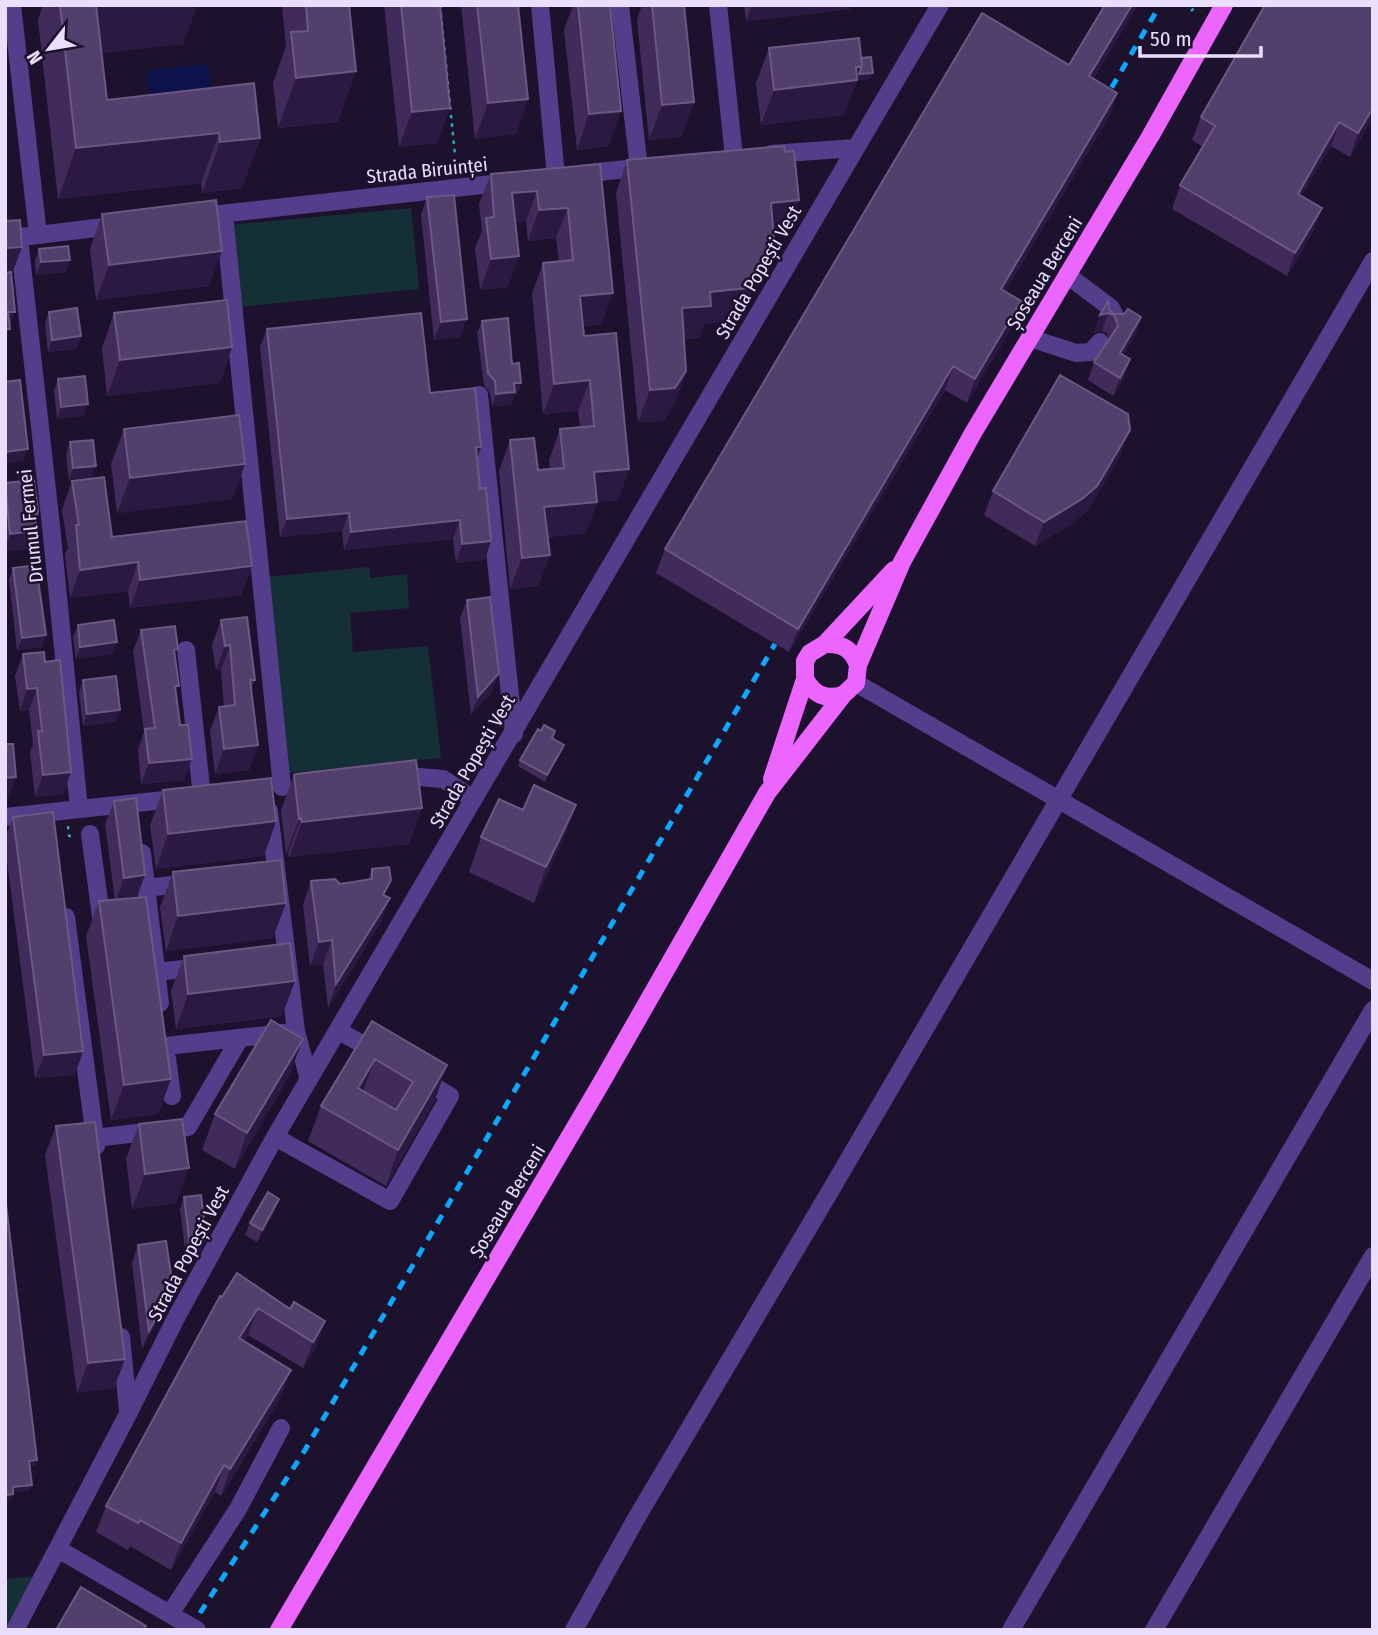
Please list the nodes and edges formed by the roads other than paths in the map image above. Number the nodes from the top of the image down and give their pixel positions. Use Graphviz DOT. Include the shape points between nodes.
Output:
graph roads {
  1 [pos="12,5"];
  2 [pos="540,5"];
  3 [pos="620,5"];
  4 [pos="718,5"];
  5 [pos="940,5"];
  6 [pos="1224,5"];
  7 [pos="855,148"];
  8 [pos="734,157"];
  9 [pos="711,160"];
  10 [pos="663,165"];
  11 [pos="639,168"];
  12 [pos="556,177"];
  13 [pos="224,214"];
  14 [pos="171,220"];
  15 [pos="143,223"];
  16 [pos="38,235"];
  17 [pos="12,238"];
  18 [pos="1373,261"];
  19 [pos="1067,275"];
  20 [pos="1112,322"];
  21 [pos="1030,338"];
  22 [pos="1100,342"];
  23 [pos="479,395"];
  24 [pos="902,562"];
  25 [pos="825,644"];
  26 [pos="186,650"];
  27 [pos="805,679"];
  28 [pos="852,681"];
  29 [pos="514,734"];
  30 [pos="373,778"];
  31 [pos="767,793"];
  32 [pos="473,799"];
  33 [pos="1058,799"];
  34 [pos="136,803"];
  35 [pos="79,809"];
  36 [pos="53,812"];
  37 [pos="5,817"];
  38 [pos="55,832"];
  39 [pos="90,834"];
  40 [pos="211,880"];
  41 [pos="146,888"];
  42 [pos="64,897"];
  43 [pos="114,923"];
  44 [pos="221,964"];
  45 [pos="156,972"];
  46 [pos="1373,981"];
  47 [pos="1373,1010"];
  48 [pos="296,1031"];
  49 [pos="339,1031"];
  50 [pos="164,1034"];
  51 [pos="240,1038"];
  52 [pos="309,1080"];
  53 [pos="172,1096"];
  54 [pos="275,1137"];
  55 [pos="95,1138"];
  56 [pos="98,1164"];
  57 [pos="1373,1256"];
  58 [pos="119,1325"];
  59 [pos="128,1414"];
  60 [pos="281,1428"];
  61 [pos="58,1549"];
  62 [pos="170,1614"];
  63 [pos="15,1630"];
  64 [pos="197,1630"];
  65 [pos="279,1630"];
  66 [pos="574,1630"];
  67 [pos="1011,1630"];
  68 [pos="1154,1630"];
  1 -- 16 [label="street"];
  2 -- 12 [label="street"];
  3 -- 11 [label="street"];
  4 -- 8 [label="street"];
  5 -- 7 [label="street, Strada Popești Vest"];
  6 -- 19 [label="main road, Șoseaua Berceni"];
  7 -- 8 [label="street"];
  7 -- 29 [label="street, Strada Popești Vest"];
  8 -- 9 [label="street"];
  10 -- 11 [label="street, Strada Biruinței"];
  11 -- 12 [label="street, Strada Biruinței"];
  12 -- 13 [label="street, Strada Biruinței"];
  13 -- 14 [label="street, Strada Biruinței"];
  13 -- 48 [label="street" via="281,788 270,874 279,957"];
  15 -- 16 [label="street"];
  16 -- 17 [label="street"];
  17 -- 35 [label="street, Drumul Fermei" via="51,526"];
  18 -- 33 [label="street"];
  19 -- 20 [label="street" via="1111,308"];
  19 -- 21 [label="main road, Șoseaua Berceni"];
  21 -- 22 [label="street" via="1076,353 1091,352"];
  21 -- 24 [label="main road, Șoseaua Berceni"];
  23 -- 29 [label="street"];
  24 -- 25 [label="main road, Șoseaua Berceni"];
  24 -- 28 [label="main road, Șoseaua Berceni"];
  25 -- 27 [label="main road, Șoseaua Berceni" via="805,661"];
  25 -- 28 [label="main road" via="849,650"];
  26 -- 34 [label="street" via="209,796"];
  27 -- 28 [label="main road" via="824,697"];
  27 -- 31 [label="main road, Șoseaua Berceni"];
  28 -- 31 [label="main road, Șoseaua Berceni"];
  28 -- 33 [label="street"];
  29 -- 32 [label="street, Strada Popești Vest"];
  30 -- 32 [label="street" via="443,779"];
  31 -- 65 [label="main road, Șoseaua Berceni"];
  32 -- 49 [label="street, Strada Popești Vest"];
  33 -- 46 [label="street"];
  33 -- 66 [label="street"];
  34 -- 35 [label="street"];
  34 -- 41 [label="street"];
  35 -- 36 [label="street"];
  36 -- 37 [label="street"];
  36 -- 38 [label="street"];
  39 -- 43 [label="street" via="102,925"];
  40 -- 41 [label="street"];
  41 -- 45 [label="street" via="144,919"];
  42 -- 55 [label="street"];
  44 -- 45 [label="street"];
  45 -- 50 [label="street"];
  47 -- 67 [label="street"];
  48 -- 51 [label="street"];
  48 -- 52 [label="street"];
  49 -- 52 [label="street, Strada Popești Vest"];
  49 -- 54 [label="street" via="450,1096 390,1201"];
  50 -- 51 [label="street"];
  50 -- 53 [label="street"];
  51 -- 55 [label="street" via="188,1127"];
  52 -- 54 [label="street, Strada Popești Vest"];
  54 -- 59 [label="street, Strada Popești Vest"];
  55 -- 56 [label="street"];
  57 -- 68 [label="street"];
  58 -- 59 [label="street"];
  59 -- 61 [label="street, Strada Popești Vest"];
  60 -- 62 [label="street" via="238,1509"];
  61 -- 62 [label="street"];
  61 -- 63 [label="street, Strada Popești Vest"];
  62 -- 64 [label="street"];
}
